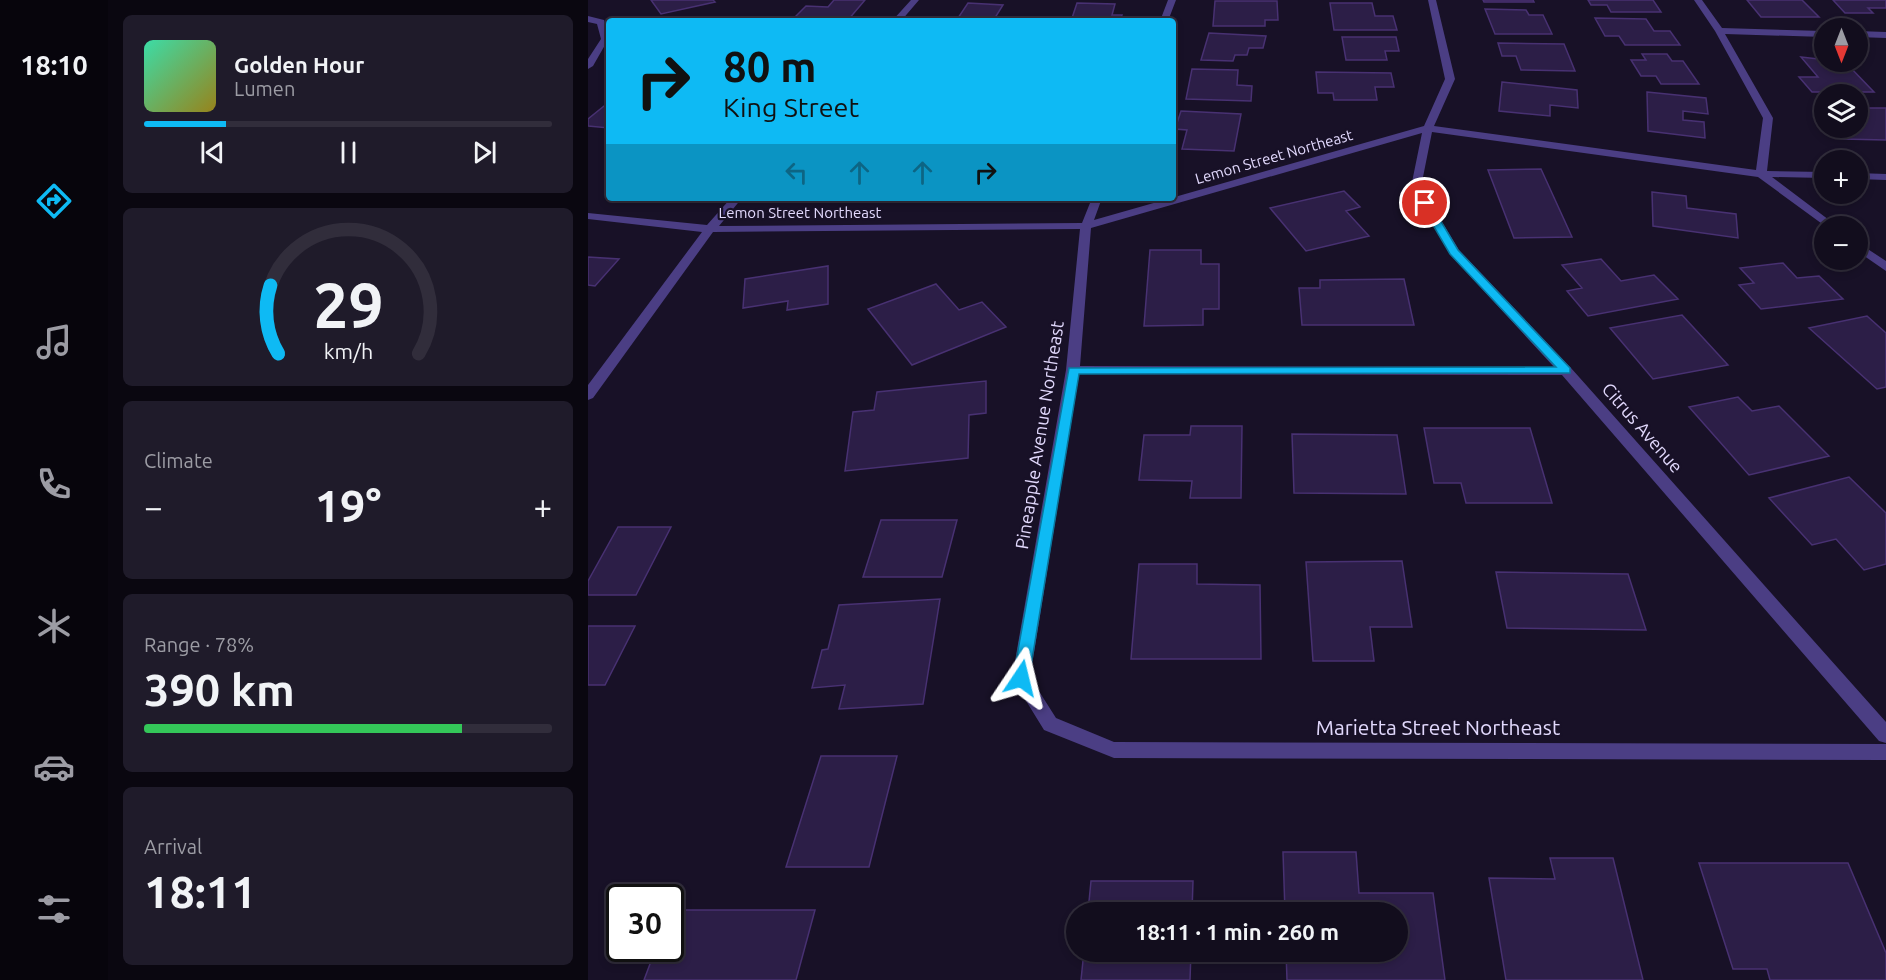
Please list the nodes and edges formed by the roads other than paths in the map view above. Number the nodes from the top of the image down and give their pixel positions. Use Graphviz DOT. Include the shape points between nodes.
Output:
graph roads {
  1 [pos="915,0"];
  2 [pos="1172,0"];
  3 [pos="1432,0"];
  4 [pos="1698,0"];
  5 [pos="899,18"];
  6 [pos="1165,18"];
  7 [pos="588,19"];
  8 [pos="1719,31"];
  9 [pos="1814,33"];
  10 [pos="1868,34"];
  11 [pos="1886,35"];
  12 [pos="588,66"];
  13 [pos="1428,128"];
  14 [pos="1761,174"];
  15 [pos="1814,175"];
  16 [pos="1868,176"];
  17 [pos="1886,177"];
  18 [pos="1176,200"];
  19 [pos="734,201"];
  20 [pos="1096,201"];
  21 [pos="1173,201"];
  22 [pos="588,216"];
  23 [pos="1818,216"];
  24 [pos="1086,226"];
  25 [pos="710,229"];
  26 [pos="1868,253"];
  27 [pos="1886,267"];
  28 [pos="1073,370"];
  29 [pos="1566,371"];
  30 [pos="588,395"];
  31 [pos="1021,678"];
  32 [pos="1886,735"];
  33 [pos="1886,752"];
  1 -- 5 [label="street"];
  2 -- 6 [label="street"];
  3 -- 13 [label="street, Citrus Avenue" via="1450,79"];
  4 -- 8 [label="street"];
  7 -- 12 [label="street" via="601,22 605,39"];
  8 -- 9 [label="street"];
  8 -- 14 [label="street" via="1768,118"];
  10 -- 11 [label="street"];
  13 -- 14 [label="street, Lemon Street Northeast"];
  13 -- 18 [label="street, Lemon Street Northeast"];
  13 -- 29 [label="street, Citrus Avenue" via="1416,187 1454,252"];
  14 -- 15 [label="street, Lemon Street Northeast"];
  14 -- 23 [label="street"];
  16 -- 17 [label="street"];
  19 -- 25 [label="street"];
  20 -- 24 [label="street, Pineapple Avenue Northeast"];
  21 -- 24 [label="street, Lemon Street Northeast"];
  22 -- 25 [label="street, Lemon Street Northeast"];
  24 -- 25 [label="street, Lemon Street Northeast"];
  24 -- 28 [label="street, Pineapple Avenue Northeast"];
  25 -- 30 [label="street"];
  26 -- 27 [label="street"];
  28 -- 29 [label="street"];
  28 -- 31 [label="street, Pineapple Avenue Northeast"];
  29 -- 32 [label="street, Citrus Avenue"];
  31 -- 33 [label="street, Marietta Street Northeast" via="1050,724 1114,750"];
}
